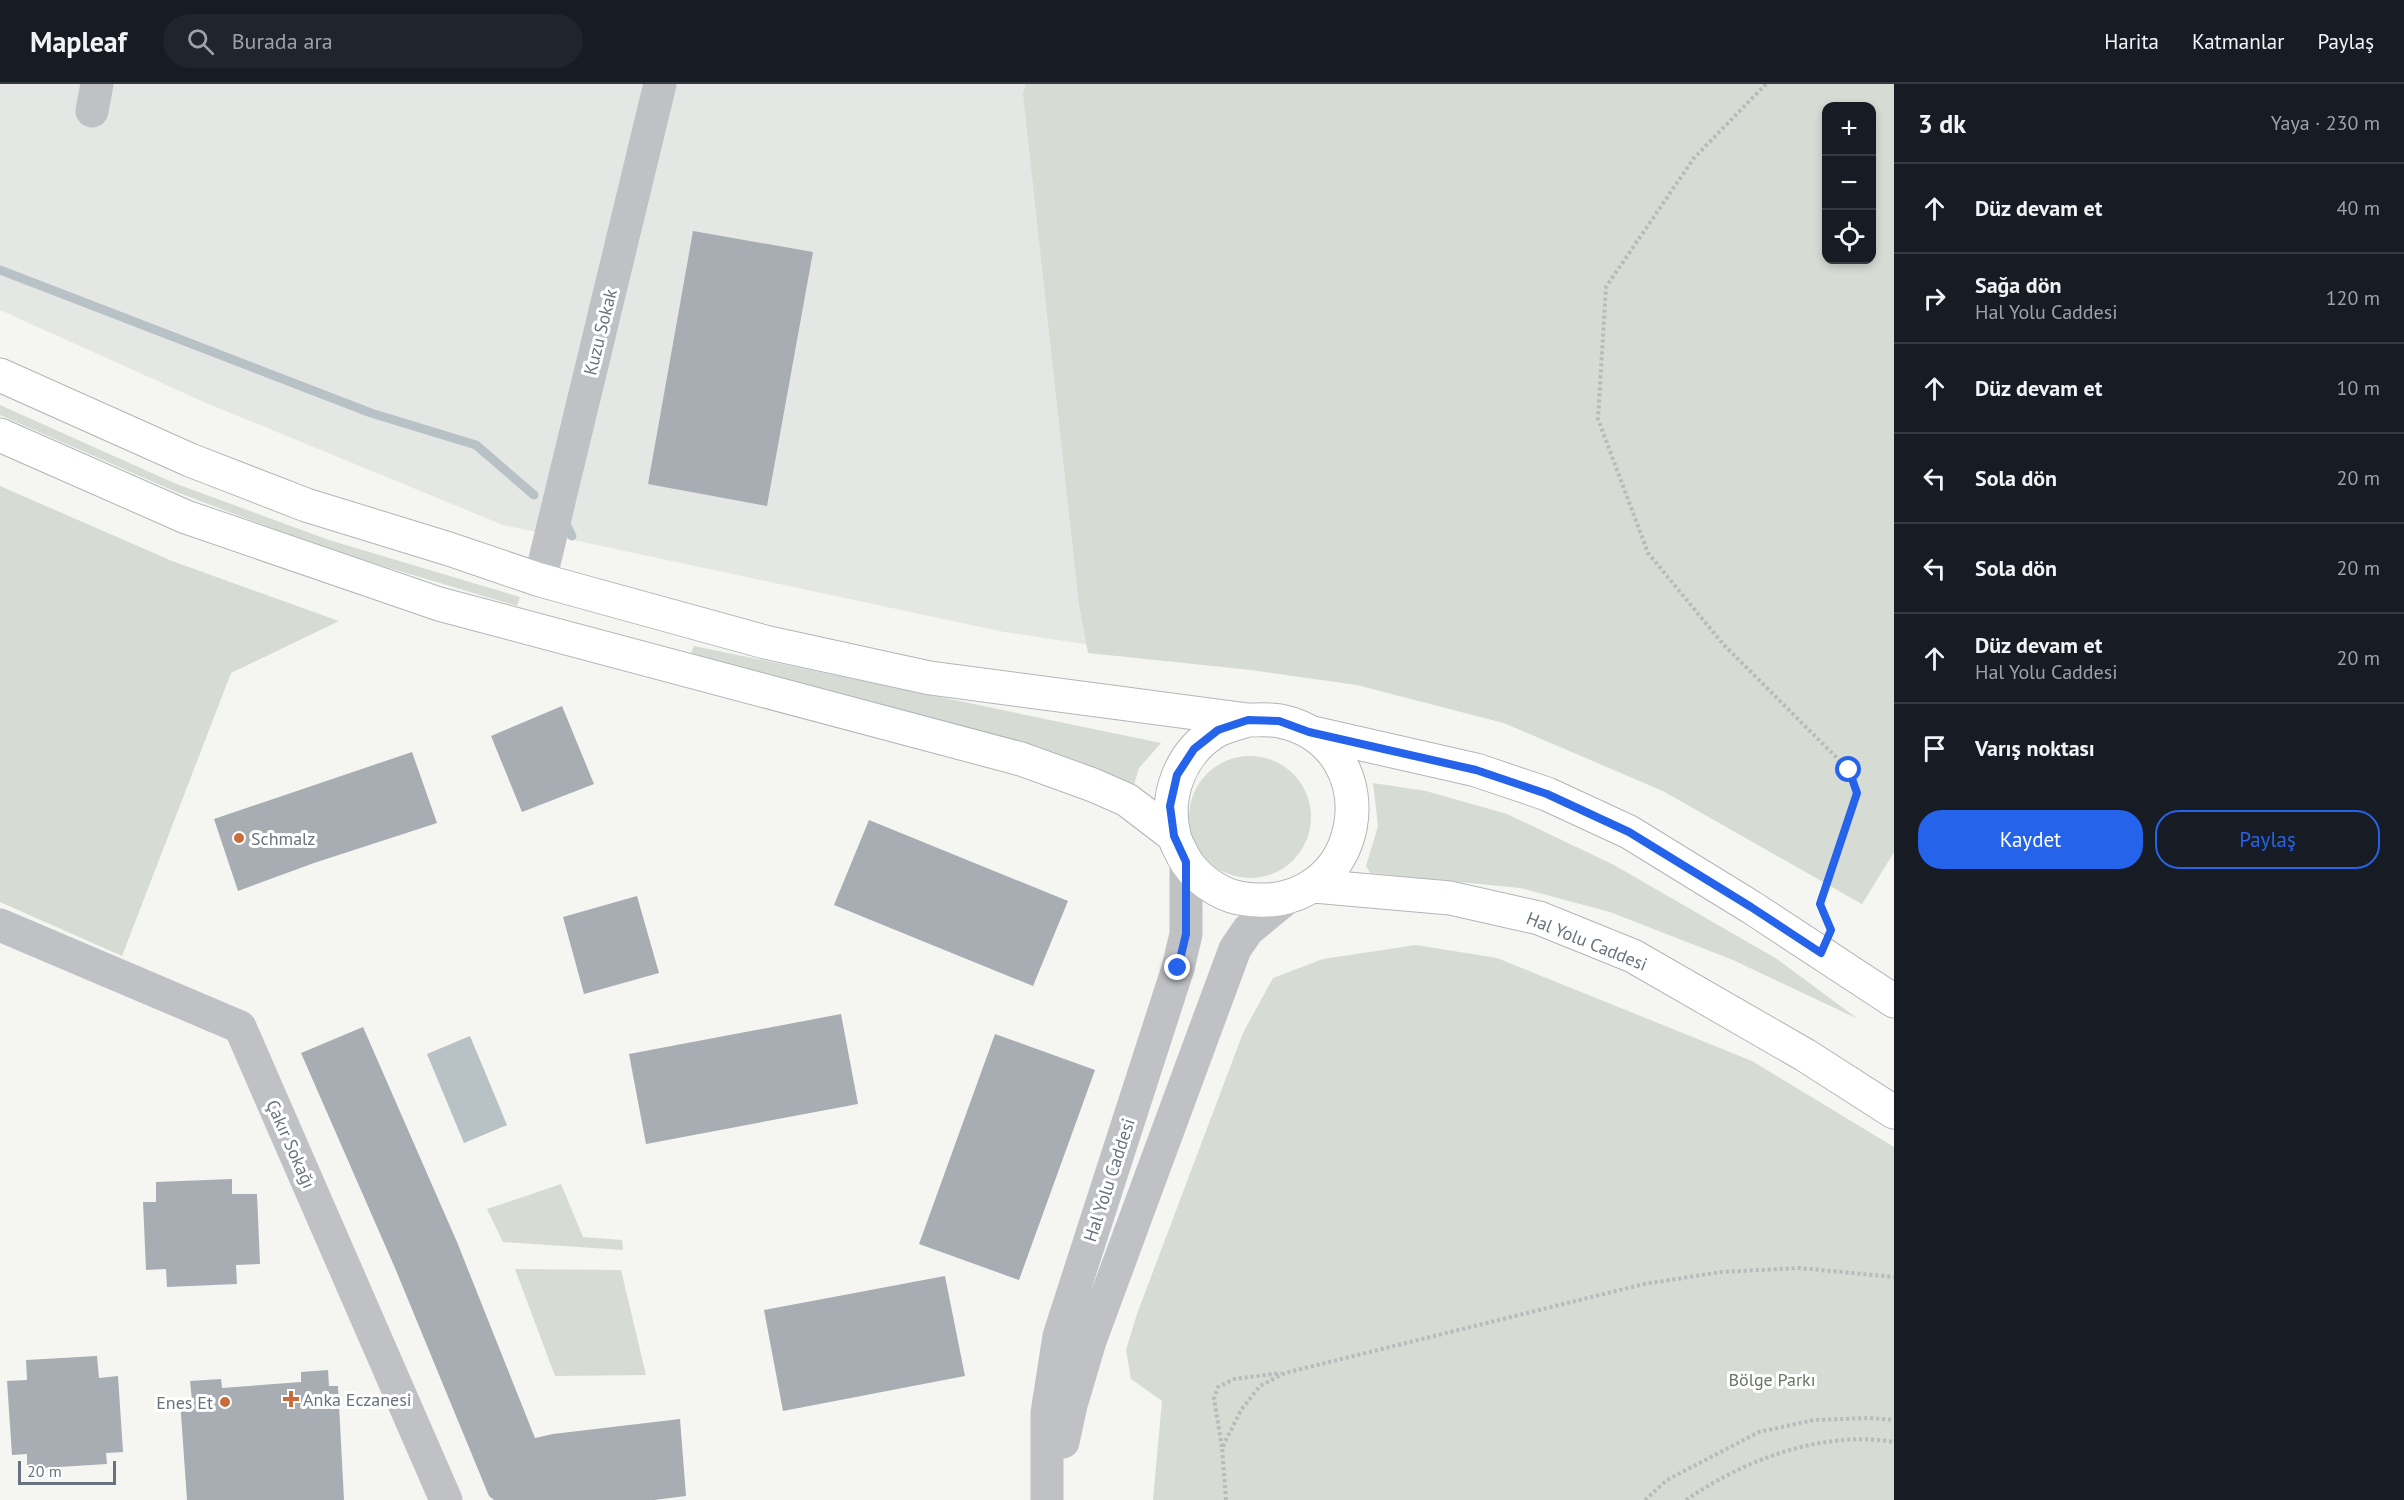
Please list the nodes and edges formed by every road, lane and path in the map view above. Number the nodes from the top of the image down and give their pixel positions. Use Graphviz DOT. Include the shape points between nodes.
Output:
graph roads {
  1 [pos="660,84"];
  2 [pos="1766,84"];
  3 [pos="0,375"];
  4 [pos="0,435"];
  5 [pos="540,580"];
  6 [pos="1248,720"];
  7 [pos="1309,732"];
  8 [pos="1180,849"];
  9 [pos="1300,892"];
  10 [pos="0,925"];
  11 [pos="1821,953"];
  12 [pos="1894,1002"];
  13 [pos="1894,1112"];
  14 [pos="1894,1277"];
  15 [pos="1285,1373"];
  16 [pos="1894,1420"];
  17 [pos="1894,1442"];
  18 [pos="1223,1454"];
  19 [pos="446,1500"];
  20 [pos="1049,1500"];
  21 [pos="1226,1500"];
  22 [pos="1645,1500"];
  23 [pos="1686,1500"];
  1 -- 5 [label="street, Kuzu Sokak"];
  2 -- 11 [label="path" via="1694,158 1606,287 1598,419 1648,553 1723,644 1849,770 1857,793 1820,904 1831,930"];
  3 -- 5 [label="main road" via="190,460 306,506"];
  4 -- 8 [label="main road" via="186,517 439,604 1021,759 1127,800"];
  5 -- 6 [label="main road" via="765,642 930,678"];
  6 -- 7 [label="main road" via="1279,721"];
  6 -- 8 [label="main road" via="1218,730 1194,749 1177,775 1170,806"];
  7 -- 9 [label="main road" via="1332,751 1347,778 1353,807 1349,837 1335,865"];
  7 -- 11 [label="main road" via="1476,770 1547,794 1629,832"];
  8 -- 9 [label="main road" via="1206,883 1231,897 1259,902"];
  8 -- 20 [label="street, Hal Yolu Caddesi" via="1186,934 1059,1336 1047,1413"];
  9 -- 13 [label="main road, Hal Yolu Caddesi" via="1450,898 1539,918 1633,956 1805,1055"];
  9 -- 20 [label="street, Hal Yolu Caddesi" via="1248,930 1235,950 1090,1341"];
  10 -- 19 [label="street, Çakır Sokağı" via="240,1027"];
  11 -- 12 [label="main road"];
  14 -- 15 [label="path" via="1799,1268 1721,1272 1644,1284"];
  15 -- 18 [label="path" via="1260,1386 1241,1410 1222,1448"];
  15 -- 18 [label="path" via="1234,1379 1218,1387 1214,1399"];
  16 -- 22 [label="path" via="1814,1420 1759,1432 1667,1480"];
  17 -- 23 [label="path" via="1839,1440 1793,1450 1749,1465"];
  18 -- 21 [label="path"];
}
